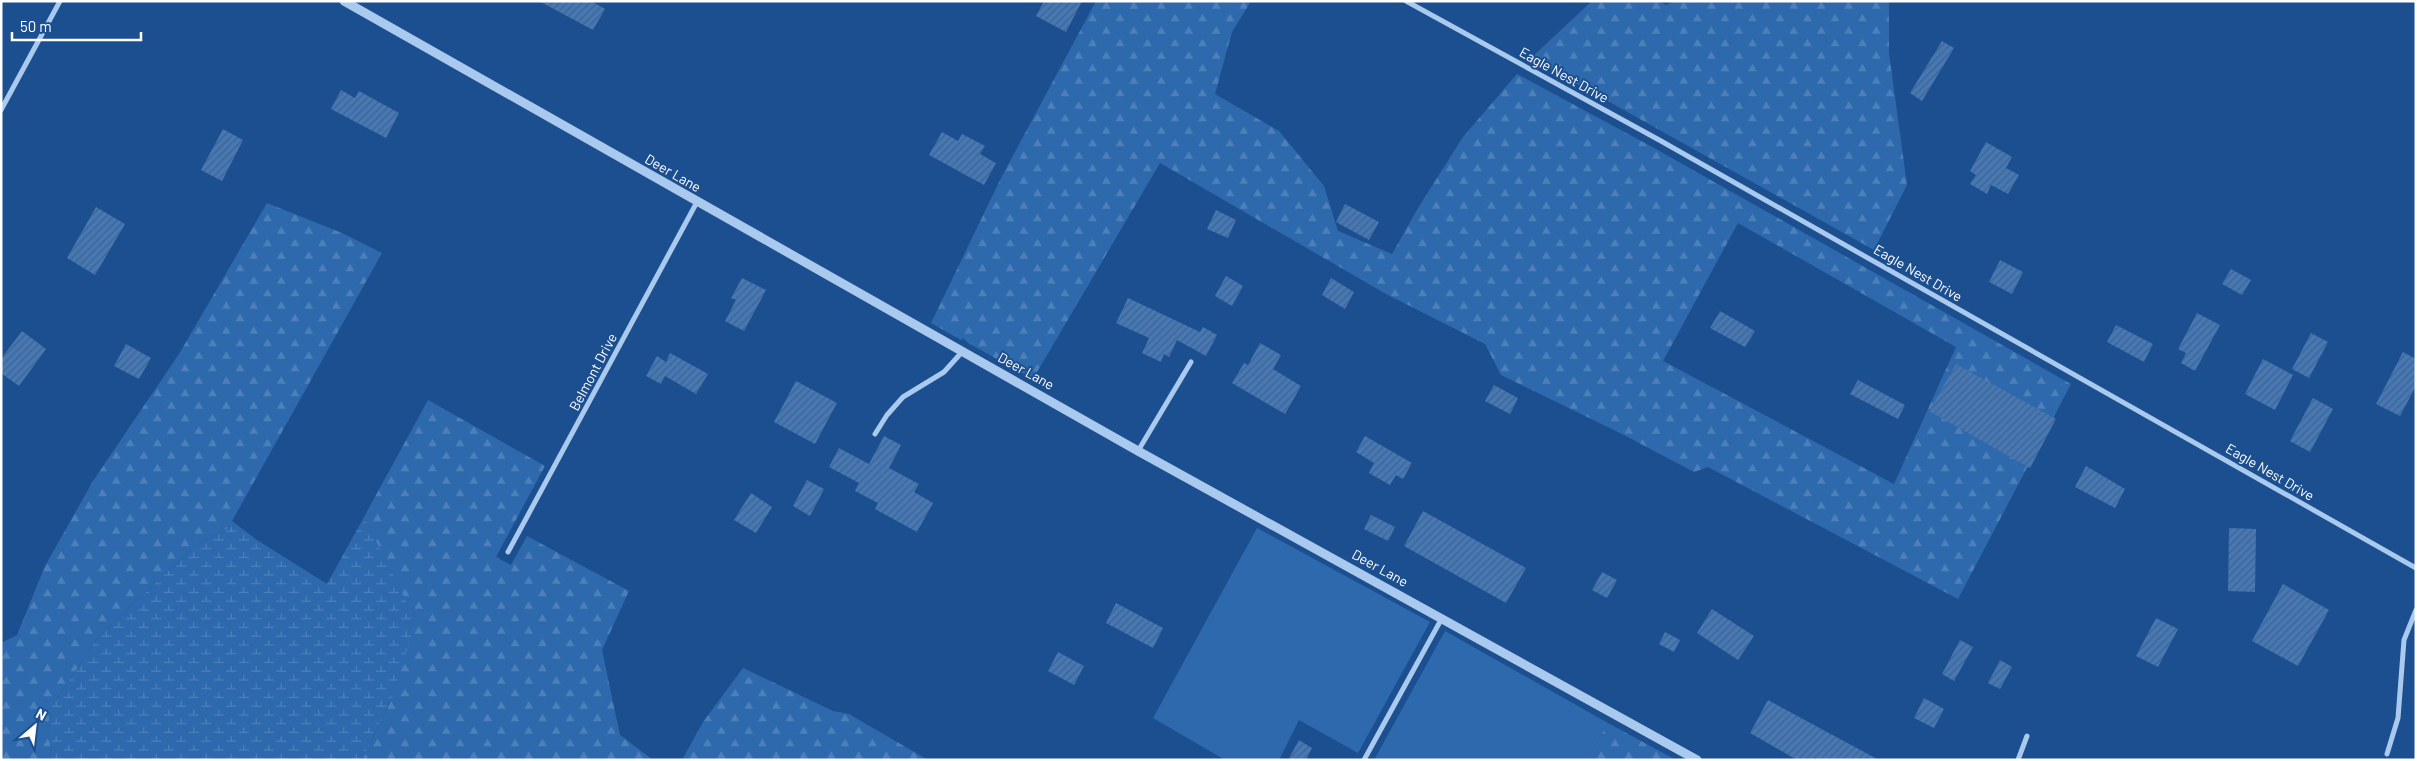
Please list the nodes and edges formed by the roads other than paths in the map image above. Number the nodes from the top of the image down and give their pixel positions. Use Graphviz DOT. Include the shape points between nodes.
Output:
graph roads {
  1 [pos="60,1"];
  2 [pos="344,1"];
  3 [pos="1406,1"];
  4 [pos="1,110"];
  5 [pos="697,202"];
  6 [pos="962,352"];
  7 [pos="1191,362"];
  8 [pos="875,434"];
  9 [pos="1138,451"];
  10 [pos="508,552"];
  11 [pos="2416,568"];
  12 [pos="2416,610"];
  13 [pos="1443,618"];
  14 [pos="2027,736"];
  15 [pos="2386,754"];
  16 [pos="1364,760"];
  17 [pos="1697,760"];
  18 [pos="2018,760"];
  1 -- 4 [label="street"];
  2 -- 5 [label="street, Deer Lane"];
  3 -- 11 [label="street, Eagle Nest Drive" via="1679,150"];
  5 -- 6 [label="street, Deer Lane"];
  5 -- 10 [label="street, Belmont Drive"];
  6 -- 8 [label="street" via="944,372 903,397"];
  6 -- 9 [label="street, Deer Lane"];
  7 -- 9 [label="street"];
  9 -- 13 [label="street, Deer Lane"];
  12 -- 15 [label="street" via="2404,640 2398,718"];
  13 -- 16 [label="street"];
  13 -- 17 [label="street, Deer Lane"];
  14 -- 18 [label="street"];
}
